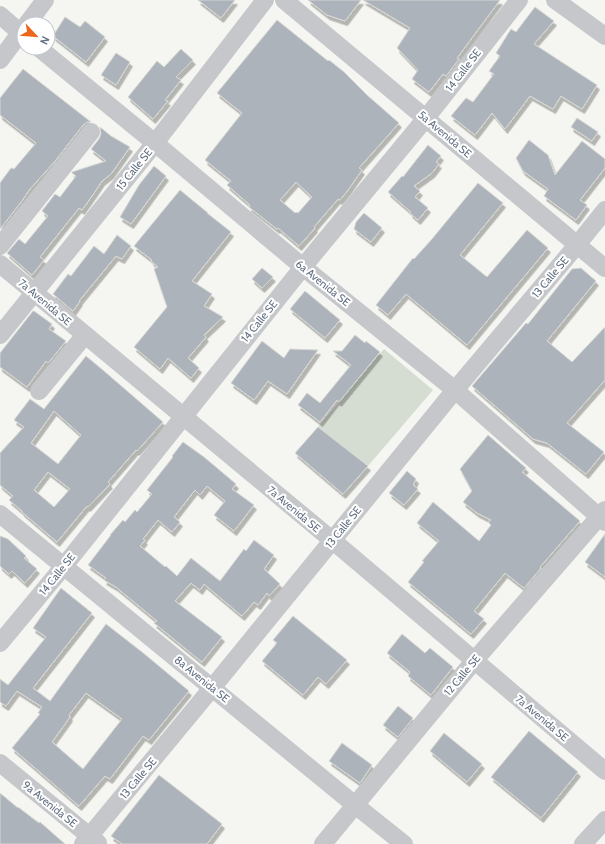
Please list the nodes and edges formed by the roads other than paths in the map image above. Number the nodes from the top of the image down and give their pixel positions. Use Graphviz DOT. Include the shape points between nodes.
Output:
graph roads {
  1 [pos="45,0"];
  2 [pos="265,0"];
  3 [pos="284,0"];
  4 [pos="519,0"];
  5 [pos="555,0"];
  6 [pos="0,15"];
  7 [pos="34,16"];
  8 [pos="16,25"];
  9 [pos="605,36"];
  10 [pos="16,40"];
  11 [pos="49,56"];
  12 [pos="0,60"];
  13 [pos="426,118"];
  14 [pos="91,132"];
  15 [pos="155,143"];
  16 [pos="605,210"];
  17 [pos="577,245"];
  18 [pos="0,246"];
  19 [pos="0,264"];
  20 [pos="303,267"];
  21 [pos="605,268"];
  22 [pos="34,293"];
  23 [pos="0,335"];
  24 [pos="85,335"];
  25 [pos="455,390"];
  26 [pos="39,391"];
  27 [pos="183,416"];
  28 [pos="0,514"];
  29 [pos="603,516"];
  30 [pos="332,540"];
  31 [pos="64,566"];
  32 [pos="0,643"];
  33 [pos="474,661"];
  34 [pos="212,688"];
  35 [pos="0,764"];
  36 [pos="605,771"];
  37 [pos="355,805"];
  38 [pos="605,820"];
  39 [pos="91,842"];
  40 [pos="322,844"];
  41 [pos="404,844"];
  42 [pos="583,844"];
  1 -- 7 [label="street"];
  2 -- 15 [label="street, 15 Calle SE"];
  3 -- 13 [label="street, 5a Avenida SE"];
  4 -- 13 [label="street, 14 Calle SE"];
  5 -- 9 [label="street"];
  6 -- 8 [label="street"];
  10 -- 12 [label="street"];
  11 -- 15 [label="street, 6a Avenida SE"];
  13 -- 17 [label="street, 5a Avenida SE"];
  13 -- 20 [label="street, 14 Calle SE"];
  14 -- 18 [label="street"];
  15 -- 20 [label="street, 6a Avenida SE"];
  15 -- 22 [label="street, 15 Calle SE"];
  16 -- 17 [label="street, 13 Calle SE"];
  17 -- 21 [label="street, 5a Avenida SE"];
  17 -- 25 [label="street, 13 Calle SE"];
  19 -- 22 [label="street, 7a Avenida SE"];
  20 -- 25 [label="street, 6a Avenida SE"];
  20 -- 27 [label="street, 14 Calle SE"];
  22 -- 23 [label="street, 15 Calle SE"];
  22 -- 24 [label="street, 7a Avenida SE"];
  24 -- 26 [label="street"];
  24 -- 27 [label="street, 7a Avenida SE"];
  25 -- 29 [label="street, 6a Avenida SE"];
  25 -- 30 [label="street, 13 Calle SE"];
  27 -- 30 [label="street, 7a Avenida SE"];
  27 -- 31 [label="street, 14 Calle SE"];
  28 -- 31 [label="street, 8a Avenida SE"];
  29 -- 33 [label="street, 12 Calle SE"];
  30 -- 33 [label="street, 7a Avenida SE"];
  30 -- 34 [label="street, 13 Calle SE"];
  31 -- 32 [label="street, 14 Calle SE"];
  31 -- 34 [label="street, 8a Avenida SE"];
  33 -- 36 [label="street, 7a Avenida SE"];
  33 -- 37 [label="street, 12 Calle SE"];
  34 -- 37 [label="street, 8a Avenida SE"];
  34 -- 39 [label="street, 13 Calle SE"];
  35 -- 39 [label="street, 9a Avenida SE"];
  37 -- 40 [label="street, 12 Calle SE"];
  37 -- 41 [label="street, 8a Avenida SE"];
  38 -- 42 [label="street"];
}
